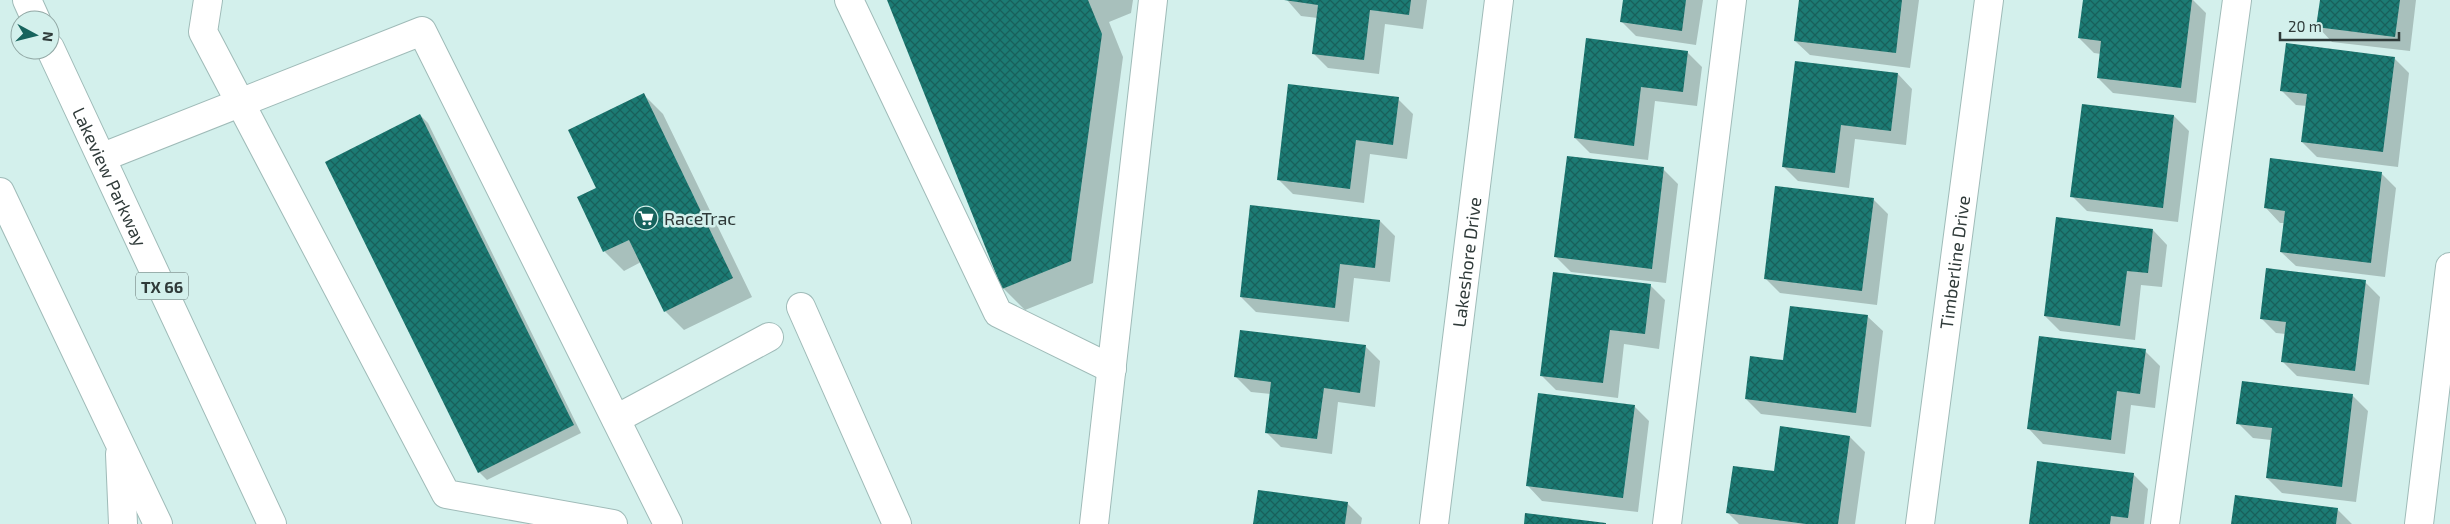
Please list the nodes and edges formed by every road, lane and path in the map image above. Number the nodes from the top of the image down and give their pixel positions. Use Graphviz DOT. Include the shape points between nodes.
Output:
graph roads {
  1 [pos="208,0"];
  2 [pos="850,0"];
  3 [pos="1153,0"];
  4 [pos="1499,0"];
  5 [pos="1732,0"];
  6 [pos="1989,0"];
  7 [pos="2237,0"];
  8 [pos="56,60"];
  9 [pos="239,103"];
  10 [pos="103,157"];
  11 [pos="0,192"];
  12 [pos="2450,267"];
  13 [pos="801,307"];
  14 [pos="769,337"];
  15 [pos="1112,369"];
  16 [pos="616,419"];
  17 [pos="119,442"];
  18 [pos="123,524"];
  19 [pos="158,524"];
  20 [pos="272,524"];
  21 [pos="613,524"];
  22 [pos="668,524"];
  23 [pos="897,524"];
  24 [pos="1094,524"];
  25 [pos="1434,524"];
  26 [pos="1667,524"];
  27 [pos="1920,524"];
  28 [pos="2165,524"];
  29 [pos="2419,524"];
  1 -- 9 [label="street" via="203,32"];
  2 -- 15 [label="street" via="998,313"];
  3 -- 15 [label="street"];
  4 -- 25 [label="street, Lakeshore Drive"];
  5 -- 26 [label="street"];
  6 -- 27 [label="street, Timberline Drive"];
  7 -- 28 [label="street"];
  8 -- 10 [label="street, Lakeview Parkway / TX 66"];
  9 -- 10 [label="street"];
  9 -- 16 [label="street" via="422,31"];
  9 -- 21 [label="street" via="446,494"];
  10 -- 20 [label="street, Lakeview Parkway / TX 66"];
  11 -- 17 [label="street"];
  12 -- 29 [label="street"];
  13 -- 23 [label="street"];
  14 -- 16 [label="street"];
  15 -- 24 [label="street"];
  16 -- 22 [label="street"];
  17 -- 18 [label="street"];
  17 -- 19 [label="street"];
}
